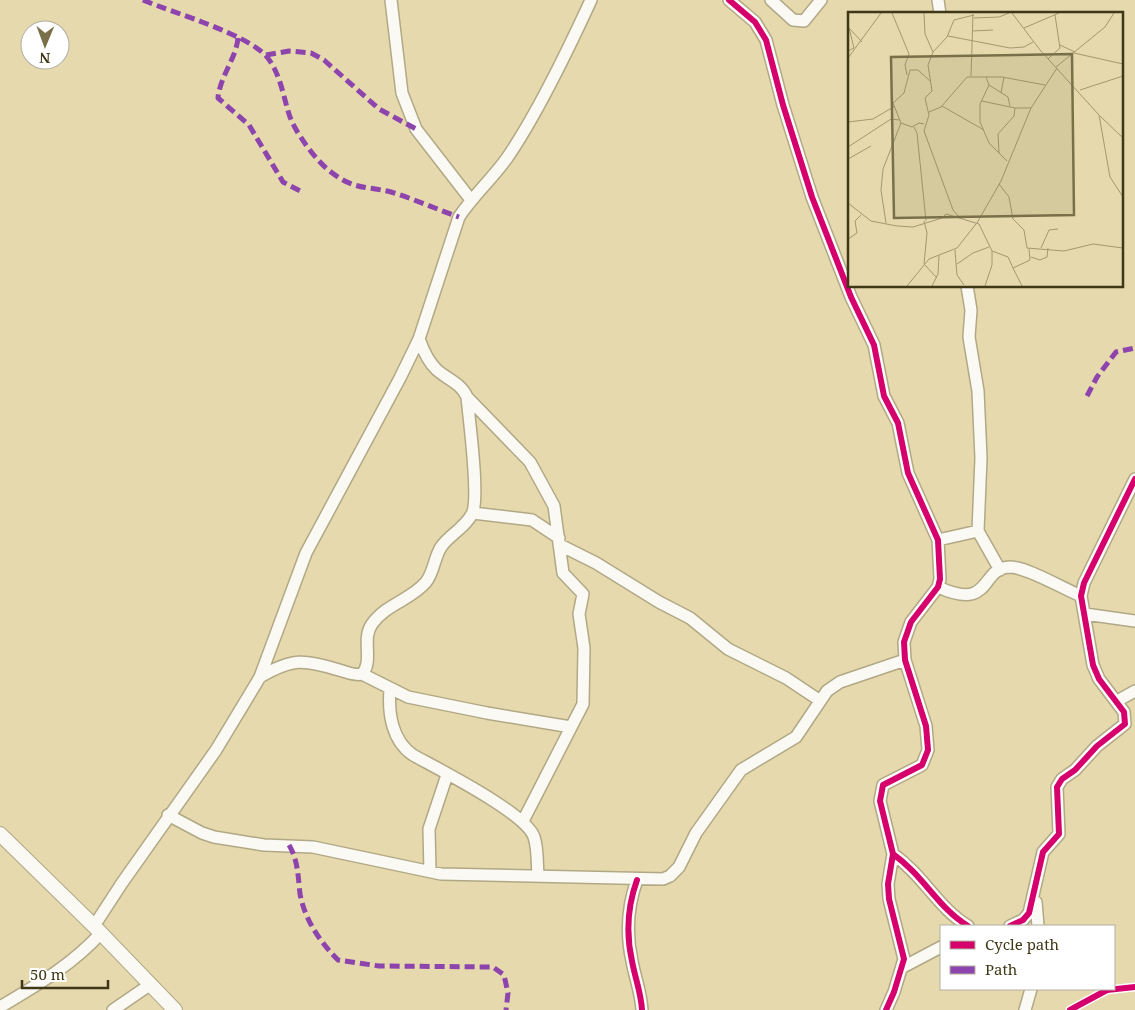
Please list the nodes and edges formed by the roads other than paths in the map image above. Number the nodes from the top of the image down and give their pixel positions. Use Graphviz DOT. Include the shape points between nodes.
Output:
graph roads {
  1 [pos="391,0"];
  2 [pos="591,0"];
  3 [pos="729,0"];
  4 [pos="771,0"];
  5 [pos="821,0"];
  6 [pos="471,200"];
  7 [pos="967,288"];
  8 [pos="419,339"];
  9 [pos="467,397"];
  10 [pos="1135,479"];
  11 [pos="473,513"];
  12 [pos="978,531"];
  13 [pos="938,540"];
  14 [pos="559,542"];
  15 [pos="1000,570"];
  16 [pos="938,587"];
  17 [pos="1081,596"];
  18 [pos="1085,614"];
  19 [pos="1135,621"];
  20 [pos="905,660"];
  21 [pos="362,674"];
  22 [pos="260,676"];
  23 [pos="390,690"];
  24 [pos="1135,691"];
  25 [pos="819,700"];
  26 [pos="1117,701"];
  27 [pos="571,727"];
  28 [pos="447,775"];
  29 [pos="168,816"];
  30 [pos="523,822"];
  31 [pos="0,834"];
  32 [pos="893,854"];
  33 [pos="430,871"];
  34 [pos="538,876"];
  35 [pos="637,880"];
  36 [pos="1035,895"];
  37 [pos="966,925"];
  38 [pos="1012,925"];
  39 [pos="1038,925"];
  40 [pos="98,930"];
  41 [pos="940,948"];
  42 [pos="903,967"];
  43 [pos="151,984"];
  44 [pos="1031,990"];
  45 [pos="0,1007"];
  46 [pos="113,1010"];
  47 [pos="175,1010"];
  48 [pos="642,1010"];
  49 [pos="886,1010"];
  50 [pos="1024,1010"];
  1 -- 6 [label="street" via="402,93 411,117 416,129"];
  2 -- 6 [label="street" via="552,79 507,158"];
  3 -- 13 [label="street" via="755,22 766,40 815,206 850,297 874,345 884,396 898,423 908,473"];
  4 -- 5 [label="street" via="793,20 804,21"];
  6 -- 8 [label="street" via="459,217"];
  7 -- 12 [label="street" via="981,458"];
  8 -- 9 [label="street" via="436,370"];
  8 -- 22 [label="street" via="306,553"];
  9 -- 11 [label="street" via="475,491"];
  9 -- 14 [label="street" via="530,462 554,506"];
  10 -- 17 [label="street" via="1084,583"];
  11 -- 14 [label="street" via="532,520"];
  11 -- 21 [label="street" via="441,547 426,582 385,610 371,625 366,642 367,665"];
  12 -- 13 [label="street"];
  12 -- 15 [label="street"];
  13 -- 16 [label="street" via="941,572"];
  14 -- 25 [label="street" via="684,614 728,649 786,678"];
  14 -- 27 [label="street" via="563,573 583,594 579,614 584,648 584,699"];
  15 -- 16 [label="street" via="978,592 968,595 955,595"];
  15 -- 17 [label="street" via="1023,569"];
  16 -- 20 [label="street" via="907,630"];
  17 -- 18 [label="street"];
  18 -- 19 [label="street"];
  18 -- 26 [label="street" via="1096,673"];
  20 -- 25 [label="street" via="840,682"];
  20 -- 32 [label="street" via="926,726 928,750 922,765 890,780 881,791 881,810"];
  21 -- 22 [label="street" via="351,674 312,661 299,661 283,664"];
  21 -- 23 [label="street"];
  22 -- 29 [label="street" via="216,750"];
  23 -- 27 [label="street" via="450,706"];
  23 -- 28 [label="street" via="393,726 402,746"];
  24 -- 26 [label="street"];
  25 -- 35 [label="street" via="792,741 741,770 670,876"];
  26 -- 36 [label="street" via="1124,712 1125,724 1059,782 1059,834 1042,852"];
  27 -- 30 [label="street"];
  28 -- 30 [label="street" via="506,808"];
  28 -- 33 [label="street" via="429,829"];
  29 -- 33 [label="street" via="214,837 257,844 314,847"];
  29 -- 40 [label="street"];
  30 -- 34 [label="street" via="534,837"];
  31 -- 40 [label="street"];
  32 -- 37 [label="street" via="910,866 956,918"];
  32 -- 42 [label="street" via="888,892 903,949"];
  33 -- 34 [label="street" via="450,875"];
  34 -- 35 [label="street"];
  35 -- 48 [label="street" via="631,900 629,930"];
  36 -- 38 [label="street" via="1024,920"];
  36 -- 39 [label="street"];
  40 -- 43 [label="street"];
  40 -- 45 [label="street" via="83,953 54,975"];
  41 -- 42 [label="street"];
  42 -- 49 [label="street"];
  43 -- 46 [label="street"];
  43 -- 47 [label="street"];
  44 -- 50 [label="street"];
}
